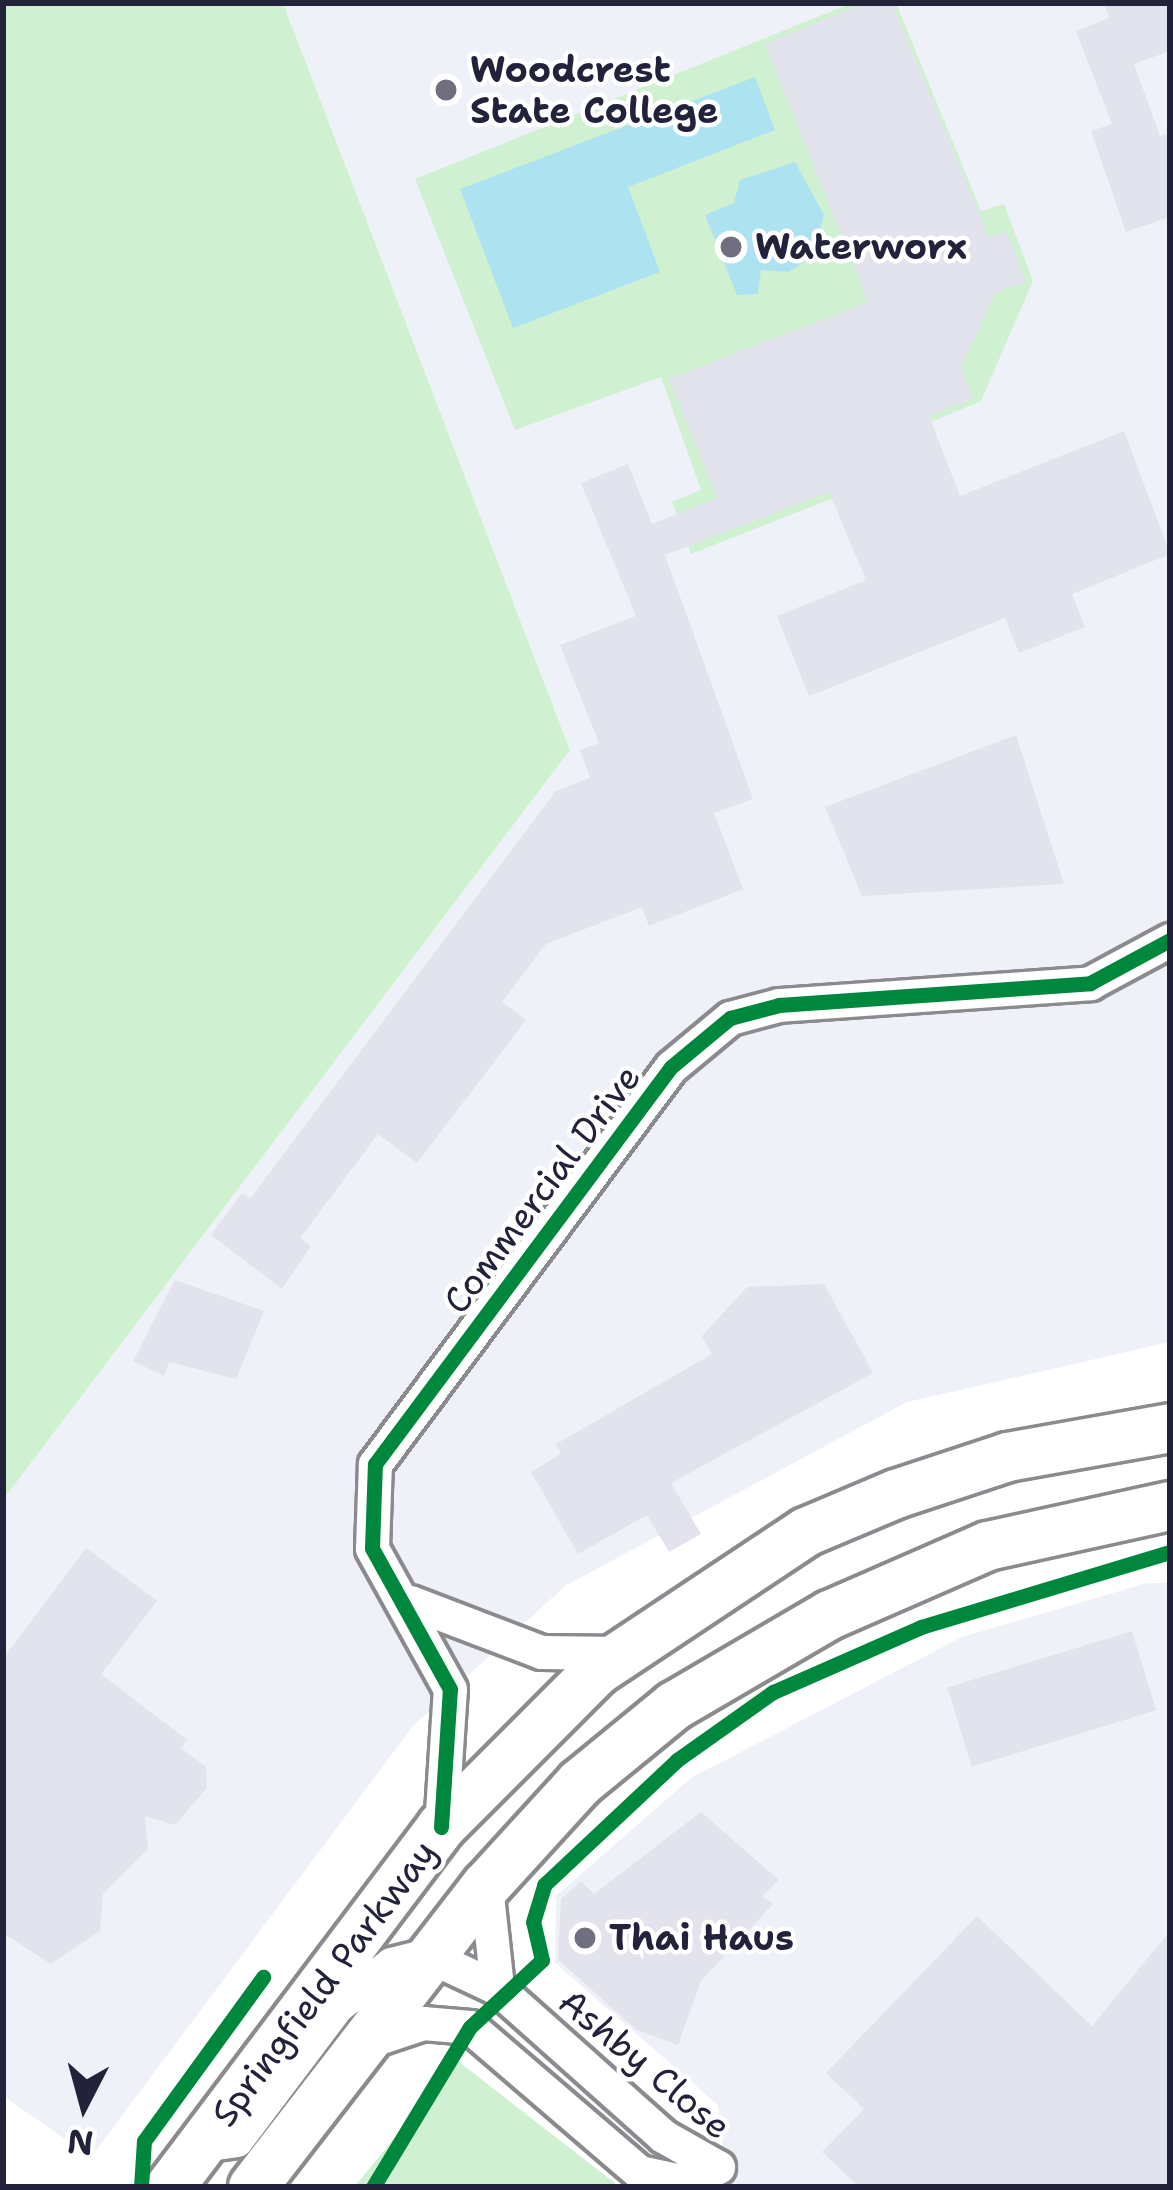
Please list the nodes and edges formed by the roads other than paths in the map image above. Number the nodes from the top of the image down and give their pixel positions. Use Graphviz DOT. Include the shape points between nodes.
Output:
graph roads {
  1 [pos="1170,940"];
  2 [pos="1170,1428"];
  3 [pos="1170,1506"];
  4 [pos="410,1602"];
  5 [pos="623,1652"];
  6 [pos="441,1826"];
  7 [pos="486,1886"];
  8 [pos="427,1955"];
  9 [pos="496,1988"];
  10 [pos="365,2042"];
  11 [pos="202,2145"];
  12 [pos="170,2187"];
  13 [pos="253,2187"];
  1 -- 4 [label="street, Commercial Drive" via="1090,983 779,1005 730,1018 692,1046 375,1464 372,1549"];
  2 -- 5 [label="main road, Springfield Parkway" via="1008,1456 896,1494 806,1532"];
  3 -- 7 [label="main road, Springfield Parkway" via="988,1546 830,1615 674,1706 580,1783"];
  4 -- 5 [label="street" via="541,1652"];
  4 -- 6 [label="street, Commercial Drive" via="450,1689"];
  5 -- 6 [label="main road, Springfield Parkway" via="526,1733"];
  6 -- 11 [label="main road, Springfield Parkway"];
  7 -- 8 [label="main road, Springfield Parkway"];
  7 -- 9 [label="street"];
  8 -- 9 [label="street, Ashby Close"];
  8 -- 10 [label="main road, Springfield Parkway"];
  8 -- 11 [label="street" via="391,1964 337,2006 236,2140"];
  9 -- 10 [label="street, Ashby Close" via="663,2136 718,2167 678,2180 639,2172 470,2027 423,2023"];
  10 -- 13 [label="main road, Springfield Parkway"];
  11 -- 12 [label="main road, Springfield Parkway"];
}
